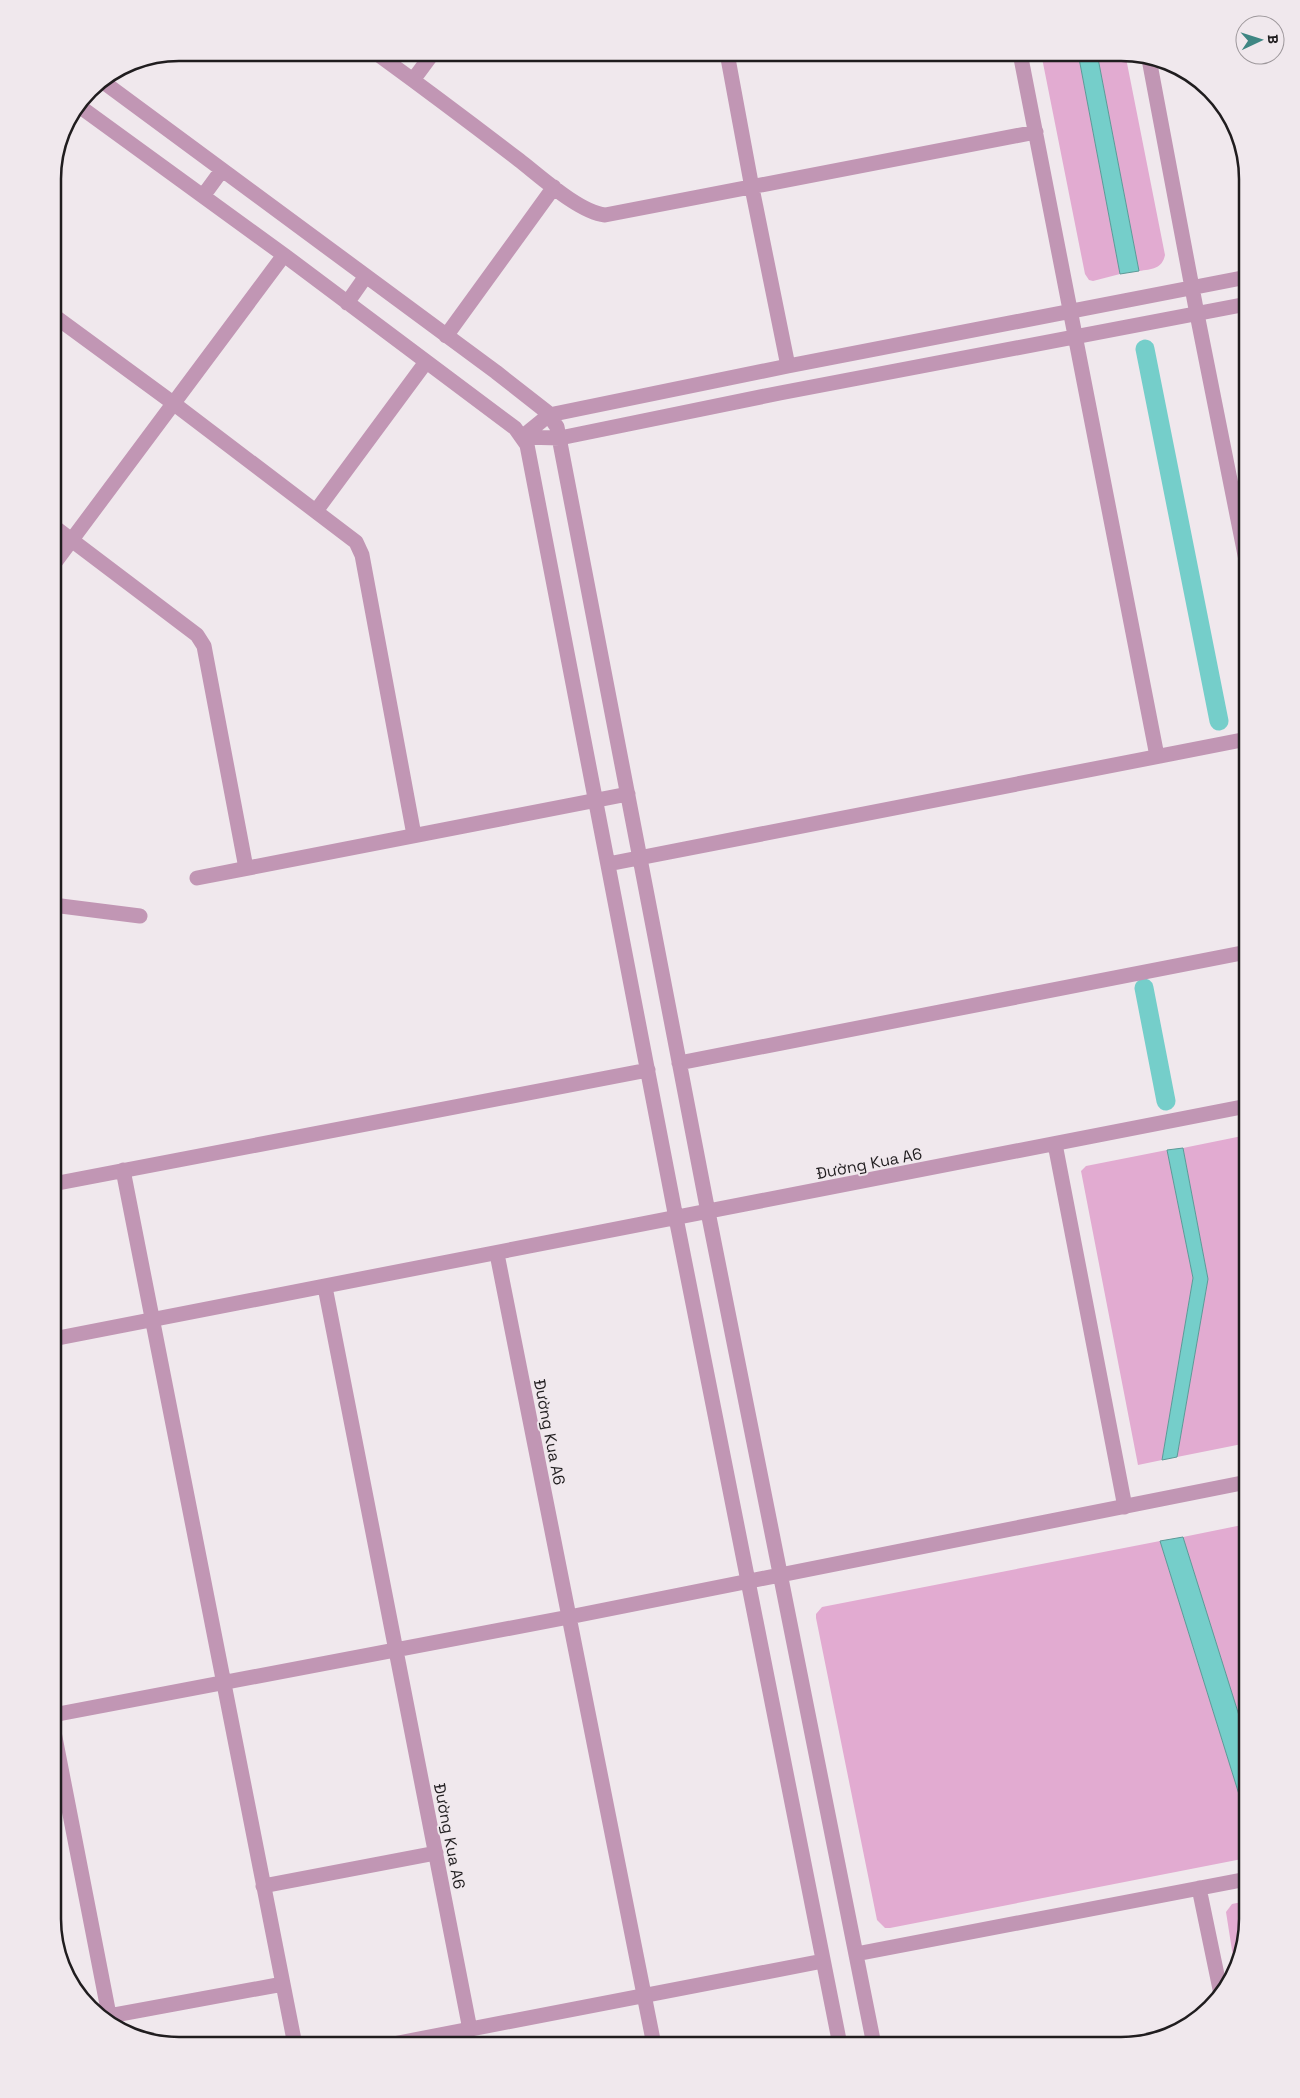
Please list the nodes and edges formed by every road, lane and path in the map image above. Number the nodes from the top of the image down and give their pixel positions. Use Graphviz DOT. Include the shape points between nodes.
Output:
graph roads {
  1 [pos="388,61"];
  2 [pos="427,61"];
  3 [pos="729,62"];
  4 [pos="1022,62"];
  5 [pos="1150,65"];
  6 [pos="413,80"];
  7 [pos="108,85"];
  8 [pos="84,110"];
  9 [pos="1036,132"];
  10 [pos="222,170"];
  11 [pos="554,187"];
  12 [pos="752,188"];
  13 [pos="203,196"];
  14 [pos="284,255"];
  15 [pos="366,276"];
  16 [pos="1239,279"];
  17 [pos="1192,288"];
  18 [pos="347,303"];
  19 [pos="1239,306"];
  20 [pos="1071,311"];
  21 [pos="1197,314"];
  22 [pos="62,322"];
  23 [pos="446,336"];
  24 [pos="1075,336"];
  25 [pos="426,362"];
  26 [pos="788,366"];
  27 [pos="173,403"];
  28 [pos="550,415"];
  29 [pos="522,437"];
  30 [pos="560,438"];
  31 [pos="316,511"];
  32 [pos="1239,521"];
  33 [pos="62,533"];
  34 [pos="71,540"];
  35 [pos="62,553"];
  36 [pos="1239,740"];
  37 [pos="1157,756"];
  38 [pos="628,794"];
  39 [pos="596,800"];
  40 [pos="414,836"];
  41 [pos="640,858"];
  42 [pos="608,864"];
  43 [pos="246,868"];
  44 [pos="197,878"];
  45 [pos="62,905"];
  46 [pos="140,916"];
  47 [pos="1239,954"];
  48 [pos="680,1063"];
  49 [pos="648,1070"];
  50 [pos="1239,1108"];
  51 [pos="1055,1144"];
  52 [pos="123,1170"];
  53 [pos="61,1182"];
  54 [pos="708,1212"];
  55 [pos="676,1218"];
  56 [pos="497,1254"];
  57 [pos="325,1287"];
  58 [pos="152,1320"];
  59 [pos="61,1337"];
  60 [pos="1239,1484"];
  61 [pos="1125,1507"];
  62 [pos="780,1575"];
  63 [pos="749,1581"];
  64 [pos="569,1617"];
  65 [pos="396,1649"];
  66 [pos="223,1682"];
  67 [pos="61,1713"];
  68 [pos="61,1773"];
  69 [pos="436,1853"];
  70 [pos="1239,1881"];
  71 [pos="263,1886"];
  72 [pos="1199,1888"];
  73 [pos="856,1954"];
  74 [pos="824,1961"];
  75 [pos="282,1984"];
  76 [pos="1219,1984"];
  77 [pos="644,1996"];
  78 [pos="109,2013"];
  79 [pos="117,2019"];
  80 [pos="470,2030"];
  81 [pos="292,2036"];
  82 [pos="436,2036"];
  83 [pos="472,2036"];
  84 [pos="652,2037"];
  85 [pos="838,2037"];
  86 [pos="872,2037"];
  1 -- 6 [label="street"];
  2 -- 6 [label="street"];
  3 -- 12 [label="street"];
  4 -- 9 [label="street"];
  5 -- 17 [label="street"];
  6 -- 11 [label="street"];
  7 -- 10 [label="street"];
  8 -- 13 [label="street"];
  9 -- 12 [label="street"];
  9 -- 20 [label="street"];
  10 -- 13 [label="street"];
  10 -- 15 [label="street"];
  11 -- 12 [label="street" via="586,209 605,216"];
  11 -- 23 [label="street"];
  12 -- 26 [label="street"];
  13 -- 14 [label="street"];
  14 -- 18 [label="street"];
  14 -- 27 [label="street"];
  15 -- 18 [label="street"];
  15 -- 23 [label="street"];
  16 -- 17 [label="street"];
  17 -- 20 [label="street"];
  17 -- 21 [label="street"];
  18 -- 25 [label="street"];
  19 -- 21 [label="street"];
  20 -- 24 [label="street"];
  20 -- 26 [label="street"];
  21 -- 24 [label="street"];
  21 -- 32 [label="street"];
  22 -- 27 [label="street"];
  23 -- 28 [label="street"];
  24 -- 30 [label="street"];
  24 -- 37 [label="street"];
  25 -- 29 [label="street" via="515,428"];
  25 -- 31 [label="street"];
  26 -- 28 [label="street"];
  27 -- 31 [label="street"];
  27 -- 34 [label="street"];
  28 -- 29 [label="street"];
  28 -- 30 [label="street"];
  29 -- 30 [label="street"];
  29 -- 39 [label="street" via="529,452"];
  30 -- 38 [label="street"];
  31 -- 40 [label="street" via="351,537 362,555"];
  33 -- 34 [label="street"];
  34 -- 35 [label="street"];
  34 -- 43 [label="street" via="197,635 204,646"];
  36 -- 37 [label="street"];
  37 -- 41 [label="street"];
  38 -- 39 [label="street"];
  38 -- 41 [label="street"];
  39 -- 40 [label="street"];
  39 -- 42 [label="street"];
  40 -- 43 [label="street"];
  41 -- 42 [label="street"];
  41 -- 48 [label="street"];
  42 -- 49 [label="street"];
  43 -- 44 [label="street"];
  45 -- 46 [label="street"];
  47 -- 48 [label="street"];
  48 -- 54 [label="street"];
  49 -- 52 [label="street"];
  49 -- 55 [label="street"];
  50 -- 51 [label="street, Đường Kua A6"];
  51 -- 54 [label="street, Đường Kua A6"];
  51 -- 61 [label="street"];
  52 -- 53 [label="street"];
  52 -- 58 [label="street"];
  54 -- 55 [label="street, Đường Kua A6"];
  54 -- 62 [label="street"];
  55 -- 56 [label="street, Đường Kua A6"];
  55 -- 63 [label="street"];
  56 -- 57 [label="street, Đường Kua A6"];
  56 -- 64 [label="street, Đường Kua A6"];
  57 -- 58 [label="street, Đường Kua A6"];
  57 -- 65 [label="street, Đường Kua A6"];
  58 -- 59 [label="street, Đường Kua A6"];
  58 -- 66 [label="street"];
  60 -- 61 [label="street"];
  61 -- 62 [label="street"];
  62 -- 63 [label="street"];
  62 -- 73 [label="street"];
  63 -- 64 [label="street"];
  63 -- 74 [label="street"];
  64 -- 65 [label="street"];
  64 -- 77 [label="street, Đường Kua A6"];
  65 -- 66 [label="street"];
  65 -- 69 [label="street, Đường Kua A6"];
  66 -- 67 [label="street"];
  66 -- 71 [label="street"];
  68 -- 78 [label="street"];
  69 -- 71 [label="street"];
  69 -- 80 [label="street, Đường Kua A6"];
  70 -- 72 [label="street"];
  71 -- 75 [label="street"];
  72 -- 73 [label="street"];
  72 -- 76 [label="street"];
  73 -- 86 [label="street"];
  74 -- 77 [label="street"];
  74 -- 85 [label="street"];
  75 -- 79 [label="street"];
  75 -- 81 [label="street"];
  77 -- 80 [label="street"];
  77 -- 84 [label="street, Đường Kua A6"];
  80 -- 82 [label="street"];
  80 -- 83 [label="street, Đường Kua A6"];
}
